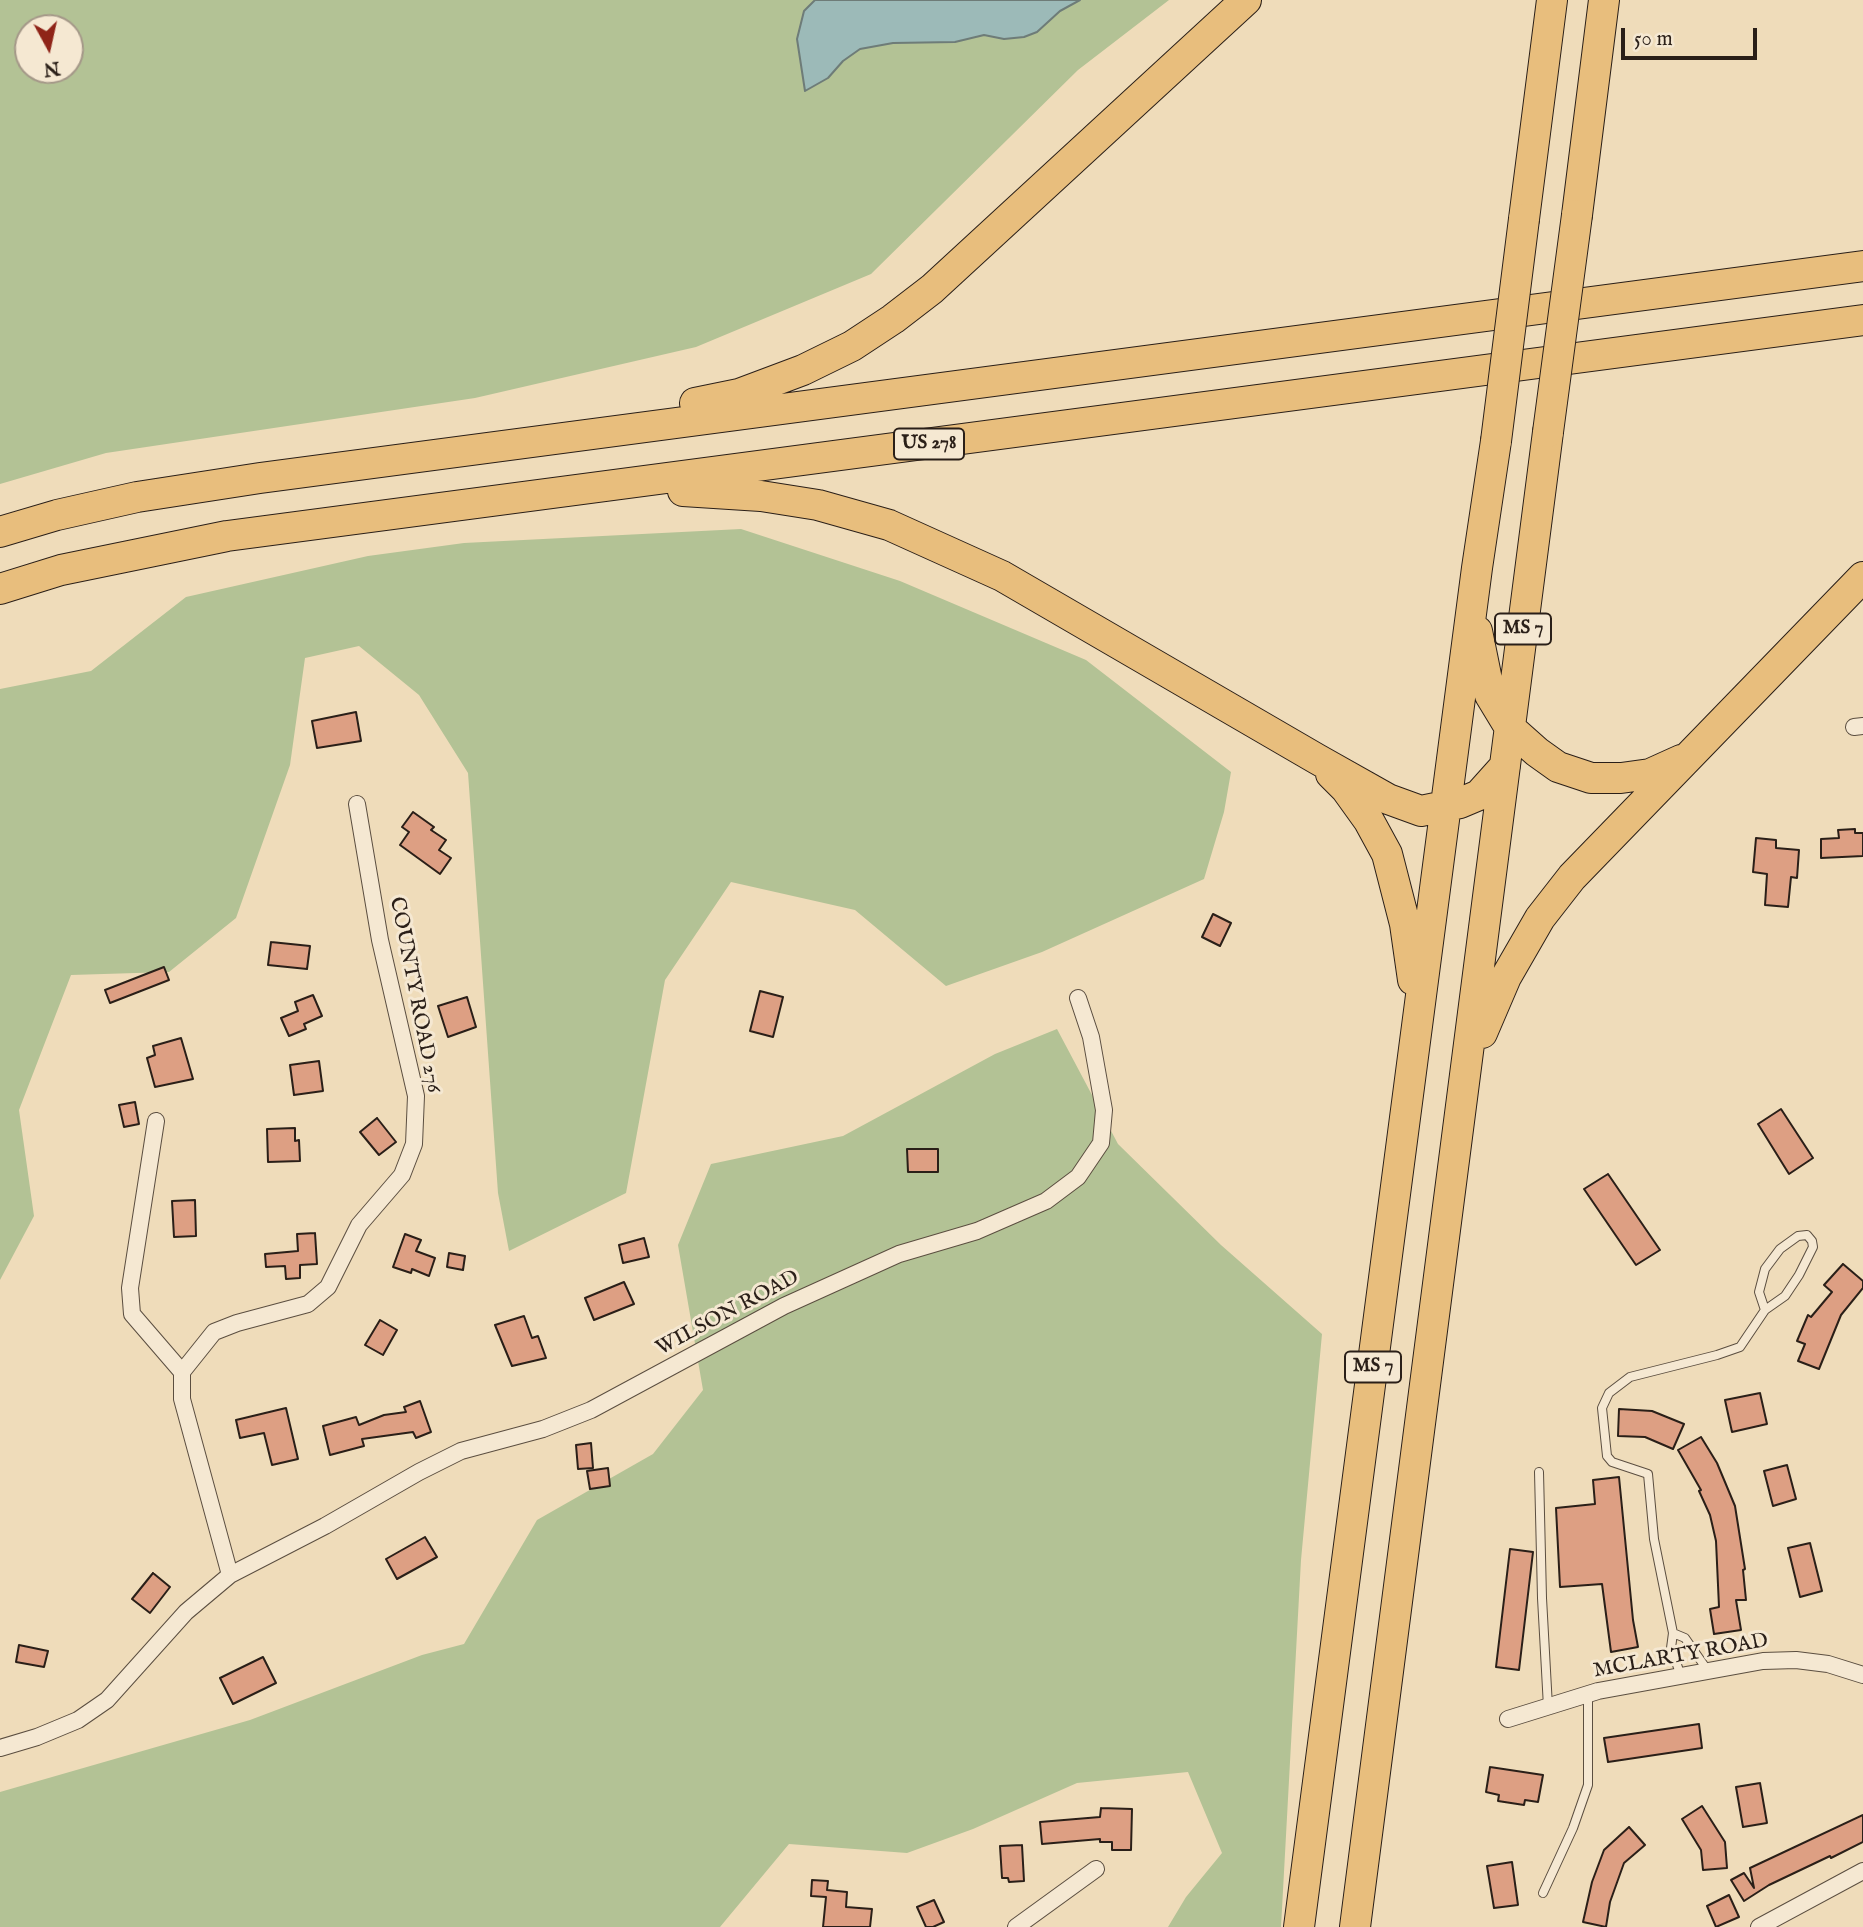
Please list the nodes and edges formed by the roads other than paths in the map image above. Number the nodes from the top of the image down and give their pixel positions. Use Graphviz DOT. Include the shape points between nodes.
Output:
graph roads {
  1 [pos="1246,0"];
  2 [pos="1552,0"];
  3 [pos="1604,0"];
  4 [pos="1863,267"];
  5 [pos="1863,320"];
  6 [pos="546,440"];
  7 [pos="561,493"];
  8 [pos="0,532"];
  9 [pos="1477,568"];
  10 [pos="1863,577"];
  11 [pos="0,589"];
  12 [pos="1510,728"];
  13 [pos="1690,756"];
  14 [pos="1317,759"];
  15 [pos="1505,766"];
  16 [pos="357,804"];
  17 [pos="1446,807"];
  18 [pos="1078,998"];
  19 [pos="1418,1025"];
  20 [pos="156,1121"];
  21 [pos="1458,1139"];
  22 [pos="1765,1310"];
  23 [pos="181,1372"];
  24 [pos="1539,1472"];
  25 [pos="230,1575"];
  26 [pos="1673,1633"];
  27 [pos="1708,1671"];
  28 [pos="1863,1675"];
  29 [pos="1681,1676"];
  30 [pos="1588,1694"];
  31 [pos="1548,1707"];
  32 [pos="1508,1719"];
  33 [pos="0,1748"];
  34 [pos="1096,1869"];
  35 [pos="1863,1871"];
  36 [pos="1543,1893"];
  37 [pos="1016,1927"];
  38 [pos="1299,1927"];
  39 [pos="1355,1927"];
  40 [pos="1759,1927"];
  1 -- 6 [label="highway" via="932,289 852,346 739,394"];
  2 -- 9 [label="highway, MS 7, bridge"];
  3 -- 12 [label="highway, MS 7, bridge"];
  4 -- 6 [label="highway"];
  5 -- 7 [label="highway, US 278"];
  6 -- 8 [label="highway" via="137,497"];
  7 -- 11 [label="highway, US 278" via="227,536 61,570"];
  7 -- 14 [label="highway" via="703,491 761,496 818,505 889,525 1002,576"];
  9 -- 12 [label="highway" via="1477,633 1484,671 1490,695"];
  9 -- 17 [label="highway, MS 7"];
  10 -- 13 [label="highway"];
  12 -- 13 [label="highway" via="1558,767 1591,778 1650,774"];
  12 -- 15 [label="highway, MS 7"];
  13 -- 21 [label="highway" via="1572,877 1540,918 1484,1024"];
  14 -- 17 [label="highway" via="1388,799 1421,811"];
  14 -- 19 [label="highway" via="1346,789 1387,855 1411,954"];
  15 -- 17 [label="highway" via="1479,795"];
  15 -- 21 [label="highway, MS 7"];
  16 -- 23 [label="street, COUNTY ROAD 276" via="380,940 416,1096 414,1144 402,1175 359,1225 328,1287 308,1304 214,1332"];
  17 -- 19 [label="highway, MS 7"];
  18 -- 25 [label="street, WILSON ROAD" via="1091,1037 1104,1110 1101,1143 1078,1177 1046,1201 977,1231 900,1254 783,1306 591,1410 461,1451"];
  19 -- 38 [label="highway, MS 7"];
  20 -- 23 [label="street" via="130,1288 132,1314"];
  21 -- 39 [label="highway, MS 7"];
  22 -- 22 [label="lane" via="1785,1296 1799,1275 1813,1247 1807,1235 1780,1249 1765,1269 1759,1292"];
  22 -- 26 [label="lane" via="1740,1347 1630,1377 1609,1393 1602,1408 1607,1456 1648,1474 1660,1578"];
  23 -- 25 [label="street" via="182,1399"];
  24 -- 31 [label="lane"];
  25 -- 33 [label="street, WILSON ROAD" via="186,1612 107,1700 78,1720"];
  26 -- 27 [label="lane" via="1685,1638"];
  26 -- 29 [label="lane" via="1671,1648"];
  27 -- 28 [label="street, MCLARTY ROAD" via="1796,1660"];
  27 -- 29 [label="street, MCLARTY ROAD"];
  29 -- 30 [label="street, MCLARTY ROAD"];
  30 -- 31 [label="street, MCLARTY ROAD"];
  30 -- 36 [label="lane" via="1588,1785"];
  31 -- 32 [label="street, MCLARTY ROAD"];
  34 -- 37 [label="street"];
  35 -- 40 [label="street"];
}
